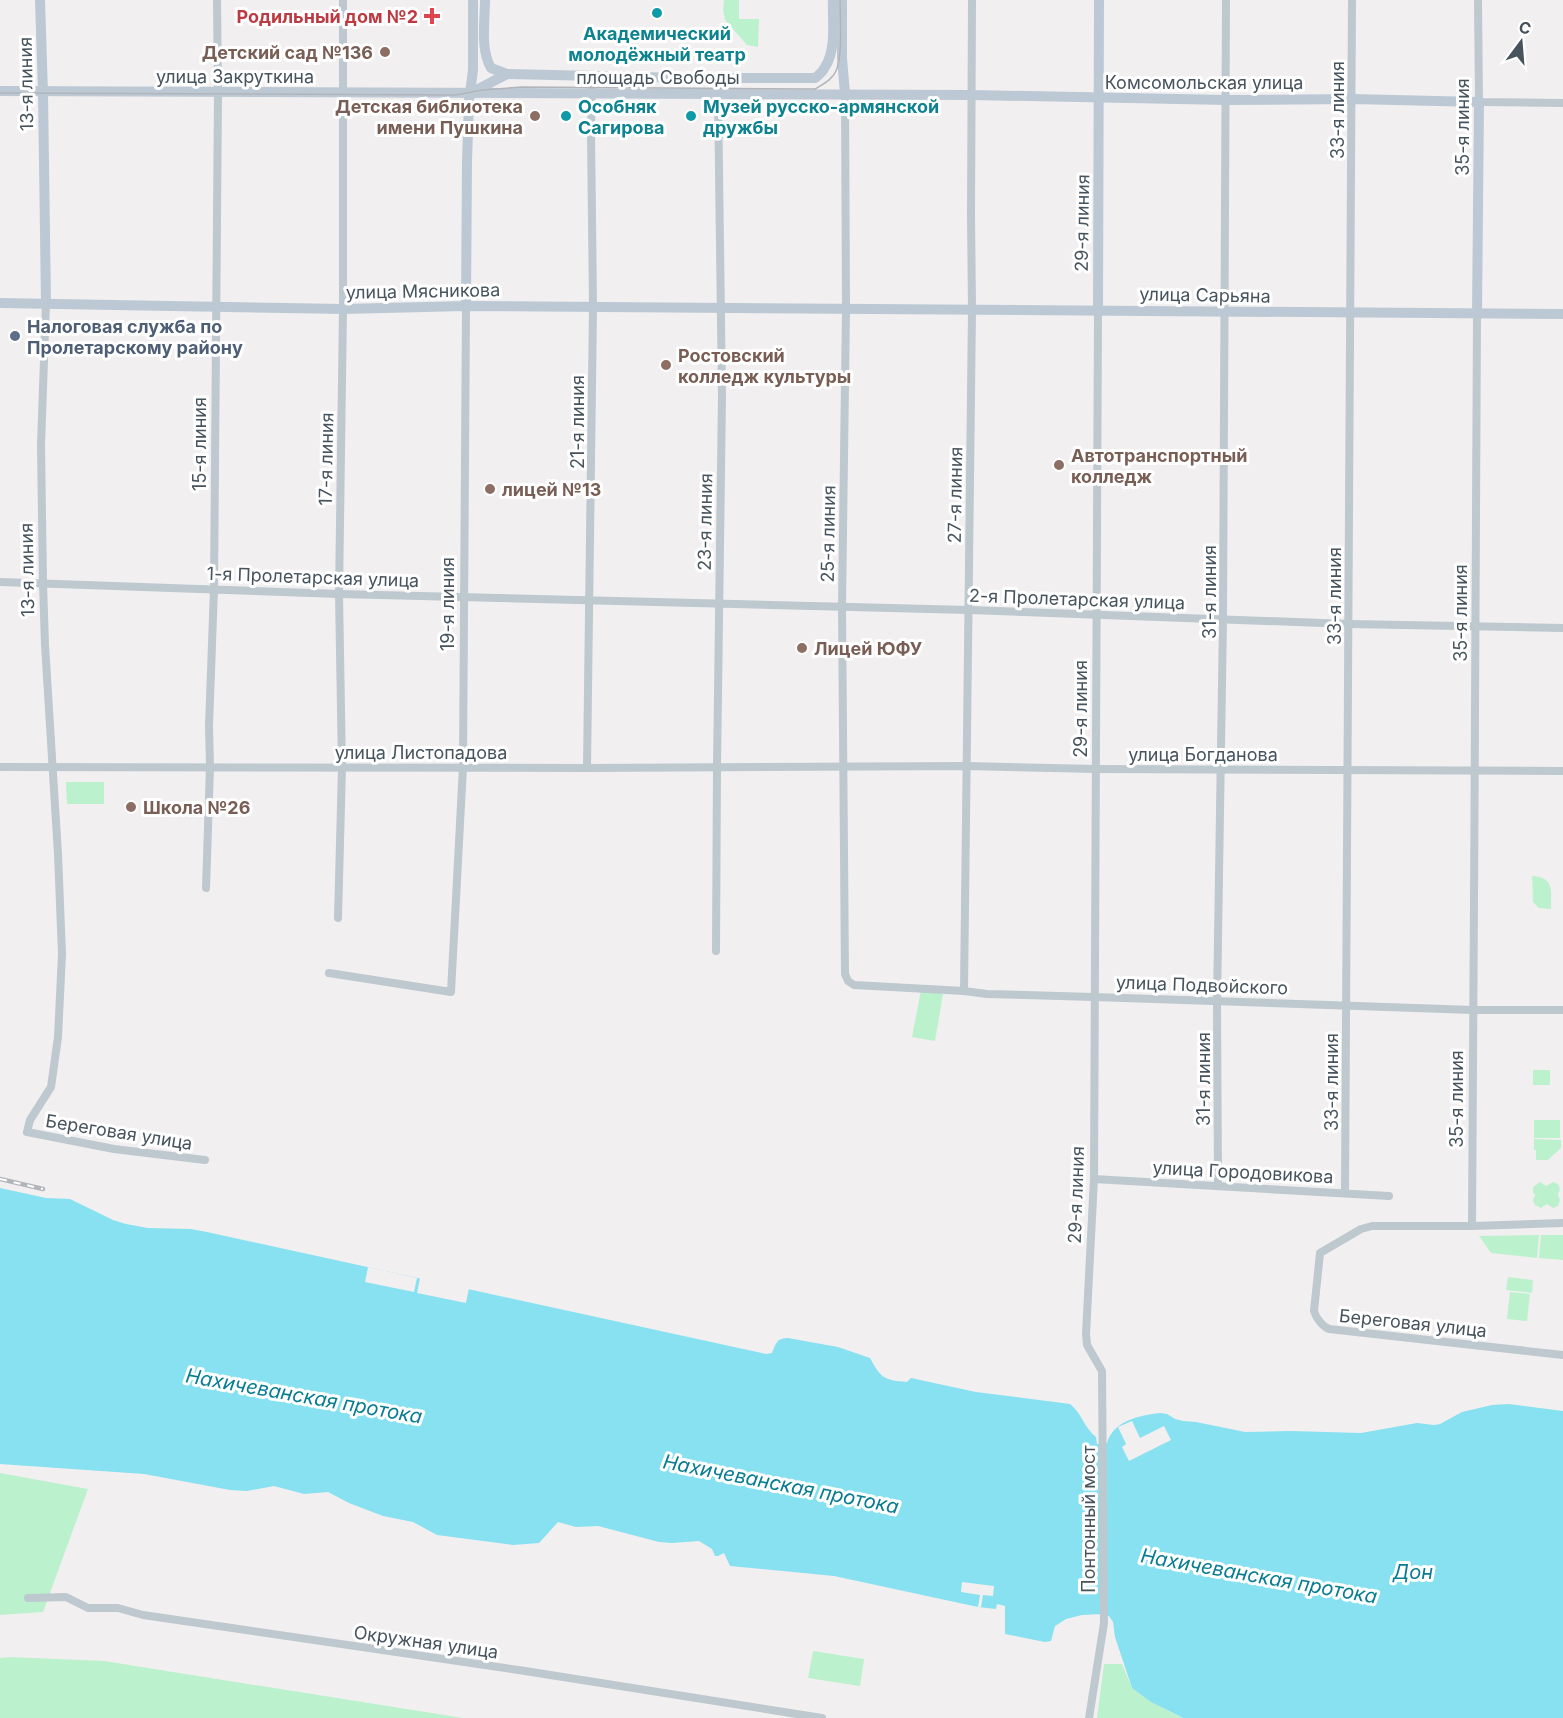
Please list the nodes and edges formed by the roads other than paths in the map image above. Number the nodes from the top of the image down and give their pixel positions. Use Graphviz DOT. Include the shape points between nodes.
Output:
graph roads {
  1 [pos="40,0"];
  2 [pos="217,0"];
  3 [pos="343,0"];
  4 [pos="473,0"];
  5 [pos="485,0"];
  6 [pos="832,0"];
  7 [pos="842,0"];
  8 [pos="972,0"];
  9 [pos="1099,0"];
  10 [pos="1226,0"];
  11 [pos="1352,0"];
  12 [pos="1479,0"];
  13 [pos="507,74"];
  14 [pos="592,75"];
  15 [pos="816,78"];
  16 [pos="0,91"];
  17 [pos="43,91"];
  18 [pos="218,93"];
  19 [pos="344,93"];
  20 [pos="470,93"];
  21 [pos="591,93"];
  22 [pos="718,94"];
  23 [pos="845,94"];
  24 [pos="972,95"];
  25 [pos="1100,98"];
  26 [pos="1353,99"];
  27 [pos="1227,100"];
  28 [pos="1479,102"];
  29 [pos="1563,103"];
  30 [pos="0,303"];
  31 [pos="46,303"];
  32 [pos="466,306"];
  33 [pos="215,307"];
  34 [pos="592,307"];
  35 [pos="722,308"];
  36 [pos="343,309"];
  37 [pos="846,309"];
  38 [pos="972,309"];
  39 [pos="1098,311"];
  40 [pos="1226,312"];
  41 [pos="1351,313"];
  42 [pos="1477,314"];
  43 [pos="1563,314"];
  44 [pos="0,582"];
  45 [pos="43,584"];
  46 [pos="214,589"];
  47 [pos="339,594"];
  48 [pos="464,596"];
  49 [pos="590,600"];
  50 [pos="719,604"];
  51 [pos="842,607"];
  52 [pos="969,610"];
  53 [pos="1097,614"];
  54 [pos="1223,620"];
  55 [pos="1349,624"];
  56 [pos="1477,627"];
  57 [pos="1563,628"];
  58 [pos="0,766"];
  59 [pos="842,766"];
  60 [pos="968,766"];
  61 [pos="52,767"];
  62 [pos="210,767"];
  63 [pos="342,767"];
  64 [pos="463,767"];
  65 [pos="587,768"];
  66 [pos="717,768"];
  67 [pos="1096,769"];
  68 [pos="1221,769"];
  69 [pos="1348,770"];
  70 [pos="1474,771"];
  71 [pos="1563,771"];
  72 [pos="206,888"];
  73 [pos="338,918"];
  74 [pos="716,951"];
  75 [pos="329,973"];
  76 [pos="845,974"];
  77 [pos="964,991"];
  78 [pos="1094,997"];
  79 [pos="1217,1002"];
  80 [pos="1346,1005"];
  81 [pos="1473,1010"];
  82 [pos="1563,1010"];
  83 [pos="27,1132"];
  84 [pos="205,1160"];
  85 [pos="1094,1179"];
  86 [pos="1218,1185"];
  87 [pos="1345,1193"];
  88 [pos="1389,1196"];
  89 [pos="1563,1223"];
  90 [pos="1472,1226"];
  91 [pos="1563,1354"];
  92 [pos="1102,1414"];
  93 [pos="28,1598"];
  94 [pos="822,1718"];
  95 [pos="1089,1718"];
  1 -- 17 [label="main road, 13-я линия"];
  2 -- 18 [label="street, 15-я линия"];
  3 -- 19 [label="street, 17-я линия"];
  4 -- 20 [label="main road, 19-я линия"];
  5 -- 13 [label="main road, площадь Свободы" via="484,53 490,68"];
  6 -- 15 [label="main road" via="829,59"];
  7 -- 23 [label="main road"];
  8 -- 24 [label="street, 27-я линия"];
  9 -- 25 [label="main road, 29-я линия"];
  10 -- 27 [label="street, 31-я линия"];
  11 -- 26 [label="street, 33-я линия"];
  12 -- 28 [label="street, 35-я линия"];
  13 -- 14 [label="main road, площадь Свободы"];
  13 -- 20 [label="main road"];
  14 -- 15 [label="main road, площадь Свободы"];
  14 -- 21 [label="street, 21-я линия"];
  15 -- 23 [label="main road" via="826,88"];
  16 -- 17 [label="main road, улица Закруткина"];
  17 -- 18 [label="main road, улица Закруткина"];
  17 -- 31 [label="main road, 13-я линия"];
  18 -- 19 [label="main road, улица Закруткина"];
  18 -- 33 [label="street, 15-я линия"];
  19 -- 20 [label="main road, улица Закруткина"];
  19 -- 36 [label="street, 17-я линия"];
  20 -- 21 [label="main road, площадь Свободы"];
  20 -- 32 [label="main road, 19-я линия"];
  21 -- 22 [label="main road, площадь Свободы"];
  21 -- 34 [label="street, 21-я линия"];
  22 -- 23 [label="main road, площадь Свободы"];
  22 -- 35 [label="street, 23-я линия"];
  23 -- 24 [label="main road, Комсомольская улица"];
  23 -- 37 [label="street, 25-я линия"];
  24 -- 25 [label="main road, Комсомольская улица"];
  24 -- 38 [label="street, 27-я линия"];
  25 -- 27 [label="main road, Комсомольская улица"];
  25 -- 39 [label="main road, 29-я линия"];
  26 -- 27 [label="main road, Комсомольская улица"];
  26 -- 28 [label="main road, Комсомольская улица"];
  26 -- 41 [label="street, 33-я линия"];
  27 -- 40 [label="street, 31-я линия"];
  28 -- 29 [label="street, Комсомольская улица"];
  28 -- 42 [label="main road, 35-я линия"];
  30 -- 31 [label="main road, улица Мясникова"];
  31 -- 33 [label="main road, улица Мясникова"];
  31 -- 45 [label="street, 13-я линия" via="41,446"];
  32 -- 34 [label="main road, улица Мясникова"];
  32 -- 36 [label="main road, улица Мясникова"];
  32 -- 48 [label="street, 19-я линия"];
  33 -- 36 [label="main road, улица Мясникова"];
  33 -- 46 [label="street, 15-я линия"];
  34 -- 35 [label="main road, улица Мясникова"];
  34 -- 49 [label="street, 21-я линия"];
  35 -- 37 [label="main road, улица Мясникова"];
  35 -- 50 [label="street, 23-я линия"];
  36 -- 47 [label="street, 17-я линия"];
  37 -- 38 [label="main road, улица Сарьяна"];
  37 -- 51 [label="street, 25-я линия"];
  38 -- 39 [label="main road, улица Сарьяна"];
  38 -- 52 [label="street, 27-я линия"];
  39 -- 40 [label="main road, улица Сарьяна"];
  39 -- 53 [label="street, 29-я линия"];
  40 -- 41 [label="main road, улица Сарьяна"];
  40 -- 54 [label="street, 31-я линия"];
  41 -- 42 [label="main road, улица Сарьяна"];
  41 -- 55 [label="street, 33-я линия"];
  42 -- 43 [label="main road, улица Сарьяна"];
  42 -- 56 [label="street, 35-я линия"];
  44 -- 45 [label="street, 1-я Пролетарская улица"];
  45 -- 46 [label="street, 1-я Пролетарская улица"];
  45 -- 61 [label="street, 13-я линия"];
  46 -- 47 [label="street, 1-я Пролетарская улица"];
  46 -- 62 [label="street, 15-я линия"];
  47 -- 48 [label="street, 1-я Пролетарская улица"];
  47 -- 63 [label="street, 17-я линия"];
  48 -- 49 [label="street, 1-я Пролетарская улица"];
  48 -- 64 [label="street, 19-я линия"];
  49 -- 50 [label="street, 1-я Пролетарская улица"];
  49 -- 65 [label="street, 21-я линия"];
  50 -- 51 [label="street, 1-я Пролетарская улица"];
  50 -- 66 [label="street, 23-я линия"];
  51 -- 52 [label="street, 2-я Пролетарская улица"];
  51 -- 59 [label="street, 25-я линия"];
  52 -- 53 [label="street, 2-я Пролетарская улица"];
  52 -- 60 [label="street, 27-я линия"];
  53 -- 54 [label="street, 2-я Пролетарская улица"];
  53 -- 67 [label="street, 29-я линия"];
  54 -- 55 [label="street, 2-я Пролетарская улица"];
  54 -- 68 [label="street, 31-я линия"];
  55 -- 56 [label="street, 2-я Пролетарская улица"];
  55 -- 69 [label="street, 33-я линия"];
  56 -- 57 [label="street, 2-я Пролетарская улица"];
  56 -- 70 [label="street, 35-я линия"];
  58 -- 61 [label="street, улица Листопадова"];
  59 -- 60 [label="street, улица Богданова"];
  59 -- 66 [label="street, улица Листопадова"];
  59 -- 76 [label="street, 25-я линия"];
  60 -- 67 [label="street, улица Богданова"];
  60 -- 77 [label="street, 27-я линия"];
  61 -- 62 [label="street, улица Листопадова"];
  61 -- 83 [label="street, 13-я линия" via="62,954 58,1037 51,1086"];
  62 -- 63 [label="street, улица Листопадова"];
  62 -- 72 [label="street, 15-я линия"];
  63 -- 64 [label="street, улица Листопадова"];
  63 -- 73 [label="street, 17-я линия"];
  64 -- 65 [label="street, улица Листопадова"];
  64 -- 75 [label="street, 19-я линия" via="451,992"];
  65 -- 66 [label="street, улица Листопадова"];
  66 -- 74 [label="street, 23-я линия"];
  67 -- 68 [label="street, улица Богданова"];
  67 -- 78 [label="street, 29-я линия"];
  68 -- 69 [label="street, улица Богданова"];
  68 -- 79 [label="street, 31-я линия"];
  69 -- 70 [label="street, улица Богданова"];
  69 -- 80 [label="street, 33-я линия"];
  70 -- 71 [label="street, улица Богданова"];
  70 -- 81 [label="street, 35-я линия"];
  76 -- 77 [label="street, улица Подвойского" via="854,985"];
  77 -- 78 [label="street, улица Подвойского"];
  78 -- 79 [label="street, улица Подвойского"];
  78 -- 85 [label="street, 29-я линия"];
  79 -- 80 [label="street, улица Подвойского"];
  79 -- 86 [label="street, 31-я линия"];
  80 -- 81 [label="street, улица Подвойского"];
  80 -- 87 [label="street, 33-я линия"];
  81 -- 82 [label="street, улица Подвойского"];
  81 -- 90 [label="street, 35-я линия"];
  83 -- 84 [label="street, Береговая улица" via="114,1149"];
  85 -- 86 [label="street, улица Городовикова"];
  85 -- 92 [label="street, 29-я линия" via="1087,1345 1102,1371"];
  86 -- 87 [label="street, улица Городовикова"];
  87 -- 88 [label="street, улица Городовикова"];
  89 -- 90 [label="street"];
  90 -- 91 [label="street, Береговая улица" via="1372,1226 1320,1253 1314,1311 1317,1317 1326,1328"];
  92 -- 95 [label="street, Понтонный мост" via="1104,1623"];
  93 -- 94 [label="street, Окружная улица" via="66,1596 88,1608 118,1608 142,1615"];
}
